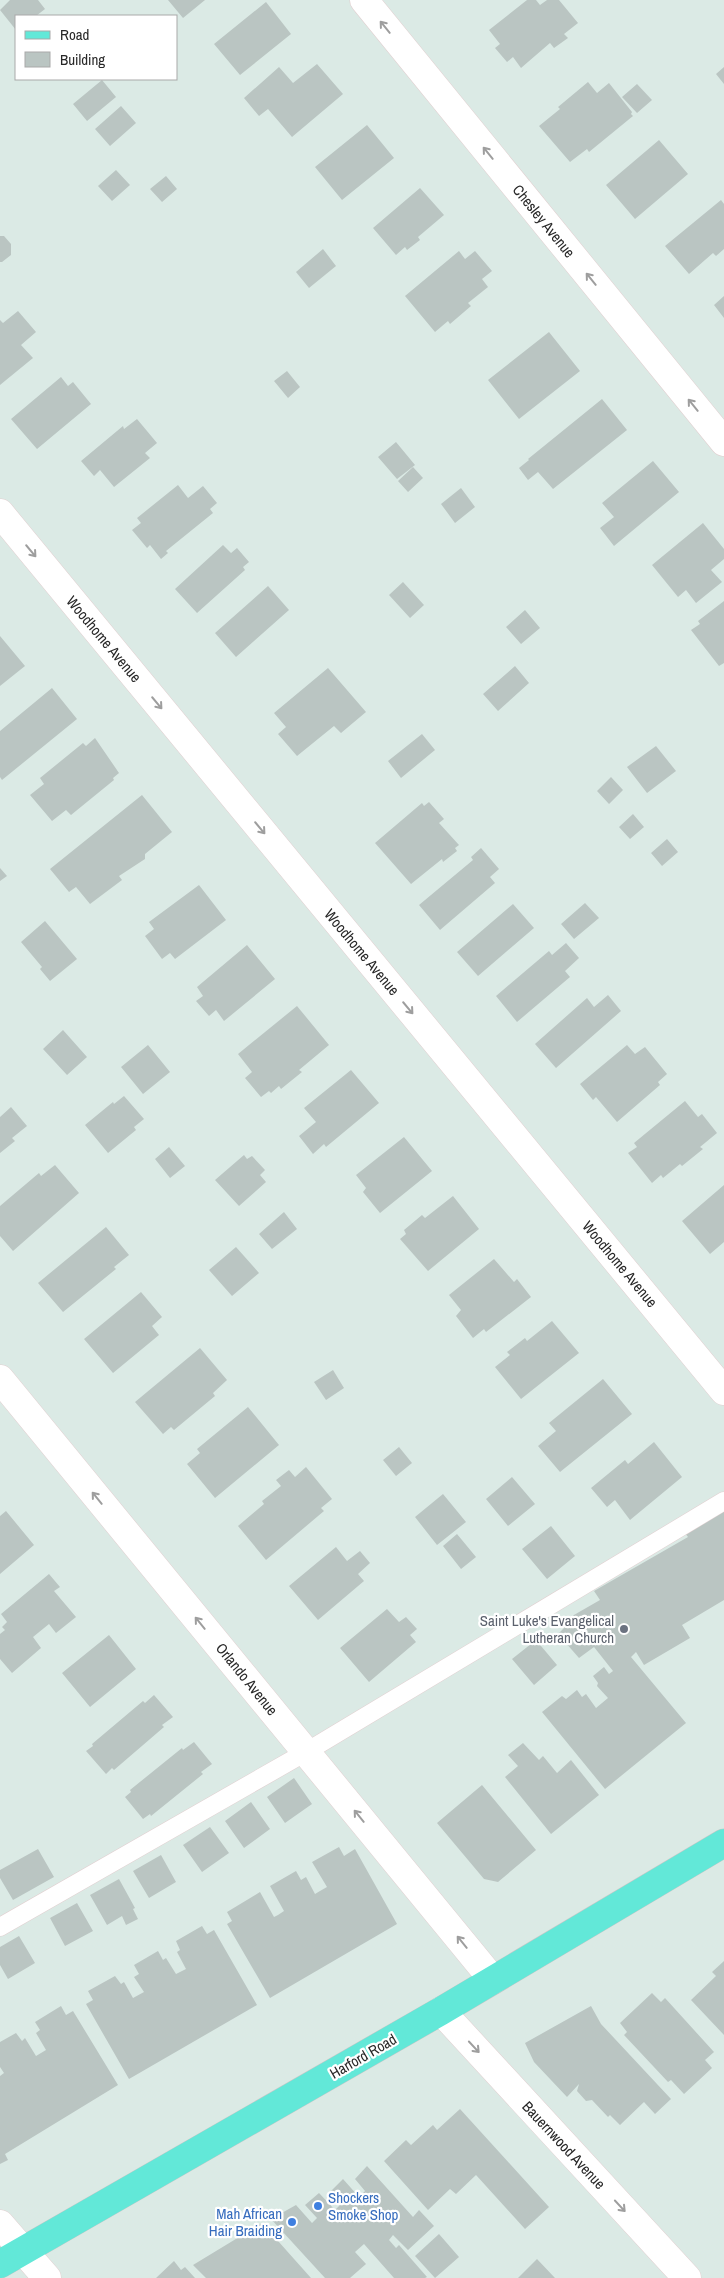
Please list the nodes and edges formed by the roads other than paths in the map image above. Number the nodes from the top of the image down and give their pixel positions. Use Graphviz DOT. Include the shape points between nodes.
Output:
graph roads {
  1 [pos="364,0"];
  2 [pos="724,442"];
  3 [pos="0,513"];
  4 [pos="0,1379"];
  5 [pos="724,1390"];
  6 [pos="724,1501"];
  7 [pos="306,1752"];
  8 [pos="724,1844"];
  9 [pos="0,1927"];
  10 [pos="493,1980"];
  11 [pos="441,2011"];
  12 [pos="0,2224"];
  13 [pos="11,2258"];
  14 [pos="47,2278"];
  15 [pos="686,2278"];
  2 -- 1 [label="street, Chesley Avenue, one-way"];
  3 -- 5 [label="street, Woodhome Avenue, one-way"];
  7 -- 4 [label="street, Orlando Avenue, one-way"];
  6 -- 7 [label="lane"];
  7 -- 9 [label="lane"];
  10 -- 7 [label="street, Orlando Avenue, one-way"];
  8 -- 10 [label="main road, Harford Road"];
  10 -- 11 [label="main road, Harford Road"];
  11 -- 13 [label="main road, Harford Road"];
  11 -- 15 [label="street, Bauernwood Avenue, one-way"];
  12 -- 13 [label="street"];
  13 -- 14 [label="street"];
}
